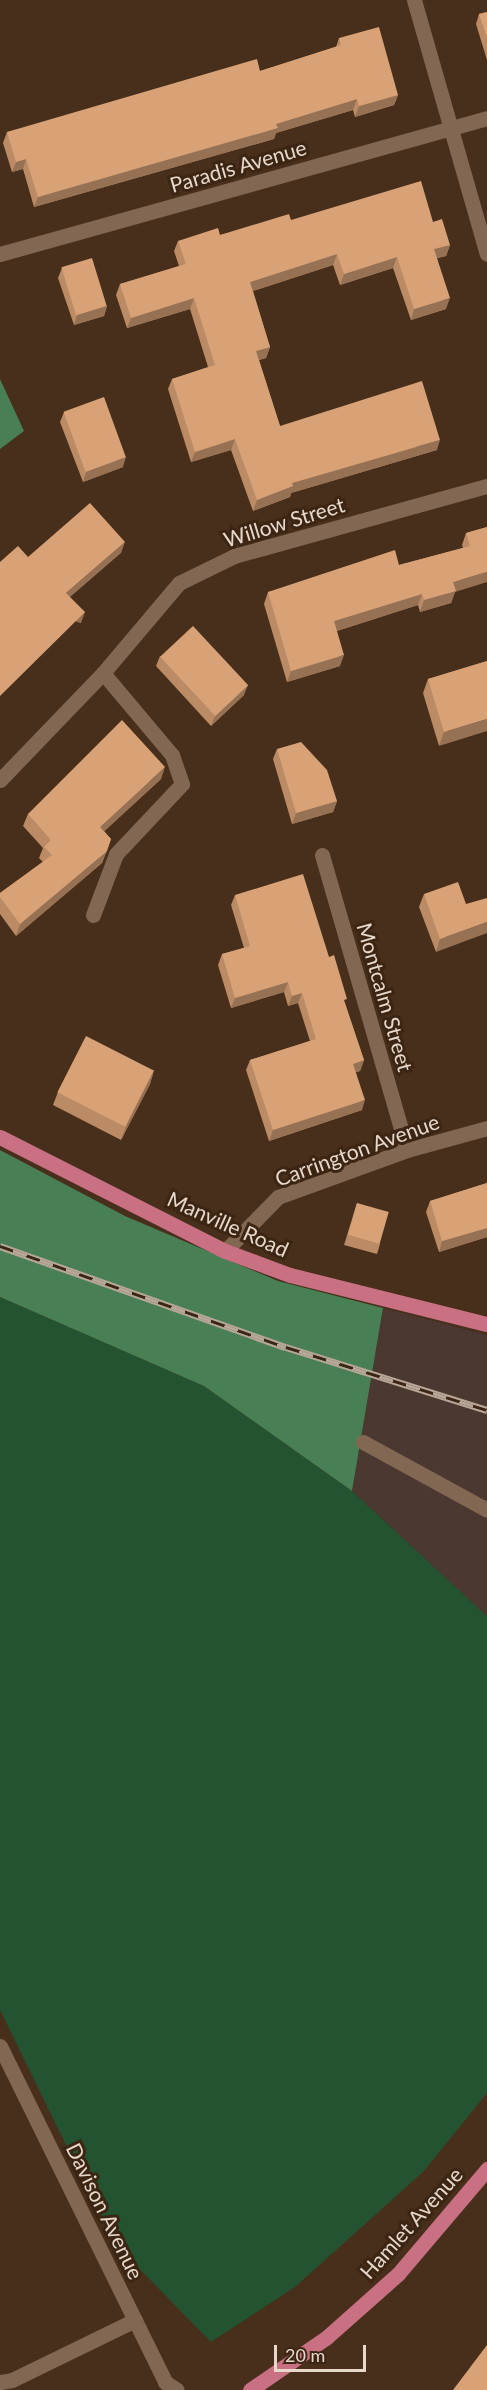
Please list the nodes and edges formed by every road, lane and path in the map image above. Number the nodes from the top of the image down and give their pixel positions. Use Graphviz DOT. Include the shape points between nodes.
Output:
graph roads {
  1 [pos="414,0"];
  2 [pos="487,118"];
  3 [pos="450,129"];
  4 [pos="0,254"];
  5 [pos="487,254"];
  6 [pos="487,486"];
  7 [pos="103,673"];
  8 [pos="0,780"];
  9 [pos="322,855"];
  10 [pos="93,915"];
  11 [pos="487,1128"];
  12 [pos="0,1137"];
  13 [pos="407,1150"];
  14 [pos="225,1251"];
  15 [pos="487,1324"];
  16 [pos="363,1442"];
  17 [pos="487,1510"];
  18 [pos="0,2046"];
  19 [pos="487,2169"];
  20 [pos="135,2320"];
  21 [pos="0,2382"];
  22 [pos="177,2390"];
  23 [pos="250,2390"];
  1 -- 3 [label="street"];
  2 -- 3 [label="street, Paradis Avenue"];
  3 -- 4 [label="street, Paradis Avenue"];
  3 -- 5 [label="street"];
  6 -- 7 [label="street, Willow Street" via="234,556 179,583"];
  7 -- 8 [label="street, Willow Street"];
  7 -- 10 [label="street" via="172,755 182,784 116,854"];
  9 -- 13 [label="street, Montcalm Street"];
  11 -- 13 [label="street, Carrington Avenue"];
  12 -- 14 [label="main road, Manville Road"];
  13 -- 14 [label="street, Carrington Avenue" via="278,1197"];
  14 -- 15 [label="main road, Manville Road" via="290,1275"];
  16 -- 17 [label="street"];
  18 -- 20 [label="street, Davison Avenue"];
  19 -- 23 [label="main road, Hamlet Avenue" via="398,2274 327,2337"];
  20 -- 21 [label="street" via="12,2380"];
  20 -- 22 [label="street, Davison Avenue" via="165,2382"];
}
